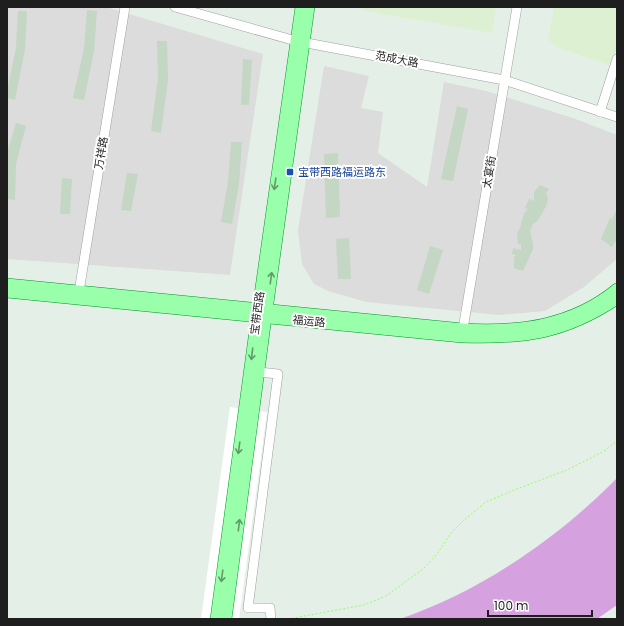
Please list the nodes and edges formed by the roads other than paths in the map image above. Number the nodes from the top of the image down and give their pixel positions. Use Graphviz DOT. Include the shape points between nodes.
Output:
graph roads {
  1 [pos="125,7"];
  2 [pos="175,7"];
  3 [pos="301,7"];
  4 [pos="309,7"];
  5 [pos="517,7"];
  6 [pos="300,41"];
  7 [pos="617,59"];
  8 [pos="504,80"];
  9 [pos="600,112"];
  10 [pos="617,117"];
  11 [pos="7,284"];
  12 [pos="617,289"];
  13 [pos="7,292"];
  14 [pos="78,295"];
  15 [pos="617,299"];
  16 [pos="604,303"];
  17 [pos="262,312"];
  18 [pos="463,333"];
  19 [pos="258,372"];
  20 [pos="249,410"];
  21 [pos="216,619"];
  22 [pos="226,619"];
  23 [pos="271,619"];
  1 -- 14 [label="street, 万祥路"];
  2 -- 6 [label="street, 范成大路"];
  3 -- 6 [label="main road, 宝带西路"];
  4 -- 6 [label="main road, 宝带西路"];
  5 -- 8 [label="street, 太宴街"];
  6 -- 8 [label="street, 范成大路"];
  6 -- 17 [label="main road, 宝带西路"];
  7 -- 9 [label="street"];
  8 -- 9 [label="street, 范成大路"];
  8 -- 18 [label="street, 太宴街"];
  9 -- 10 [label="street, 范成大路"];
  11 -- 14 [label="main road, 福运路"];
  12 -- 16 [label="main road"];
  13 -- 14 [label="main road, 福运路"];
  14 -- 17 [label="main road, 福运路"];
  15 -- 16 [label="main road"];
  16 -- 18 [label="main road, 福运路" via="575,322 542,333 504,338"];
  17 -- 18 [label="main road, 福运路"];
  17 -- 19 [label="main road, 宝带西路"];
  17 -- 20 [label="main road, 宝带西路, one-way"];
  19 -- 20 [label="main road, 宝带西路"];
  19 -- 23 [label="street" via="278,374 248,608 270,608"];
  20 -- 21 [label="main road, 宝带西路, one-way"];
  22 -- 20 [label="main road, 宝带西路, one-way"];
}
